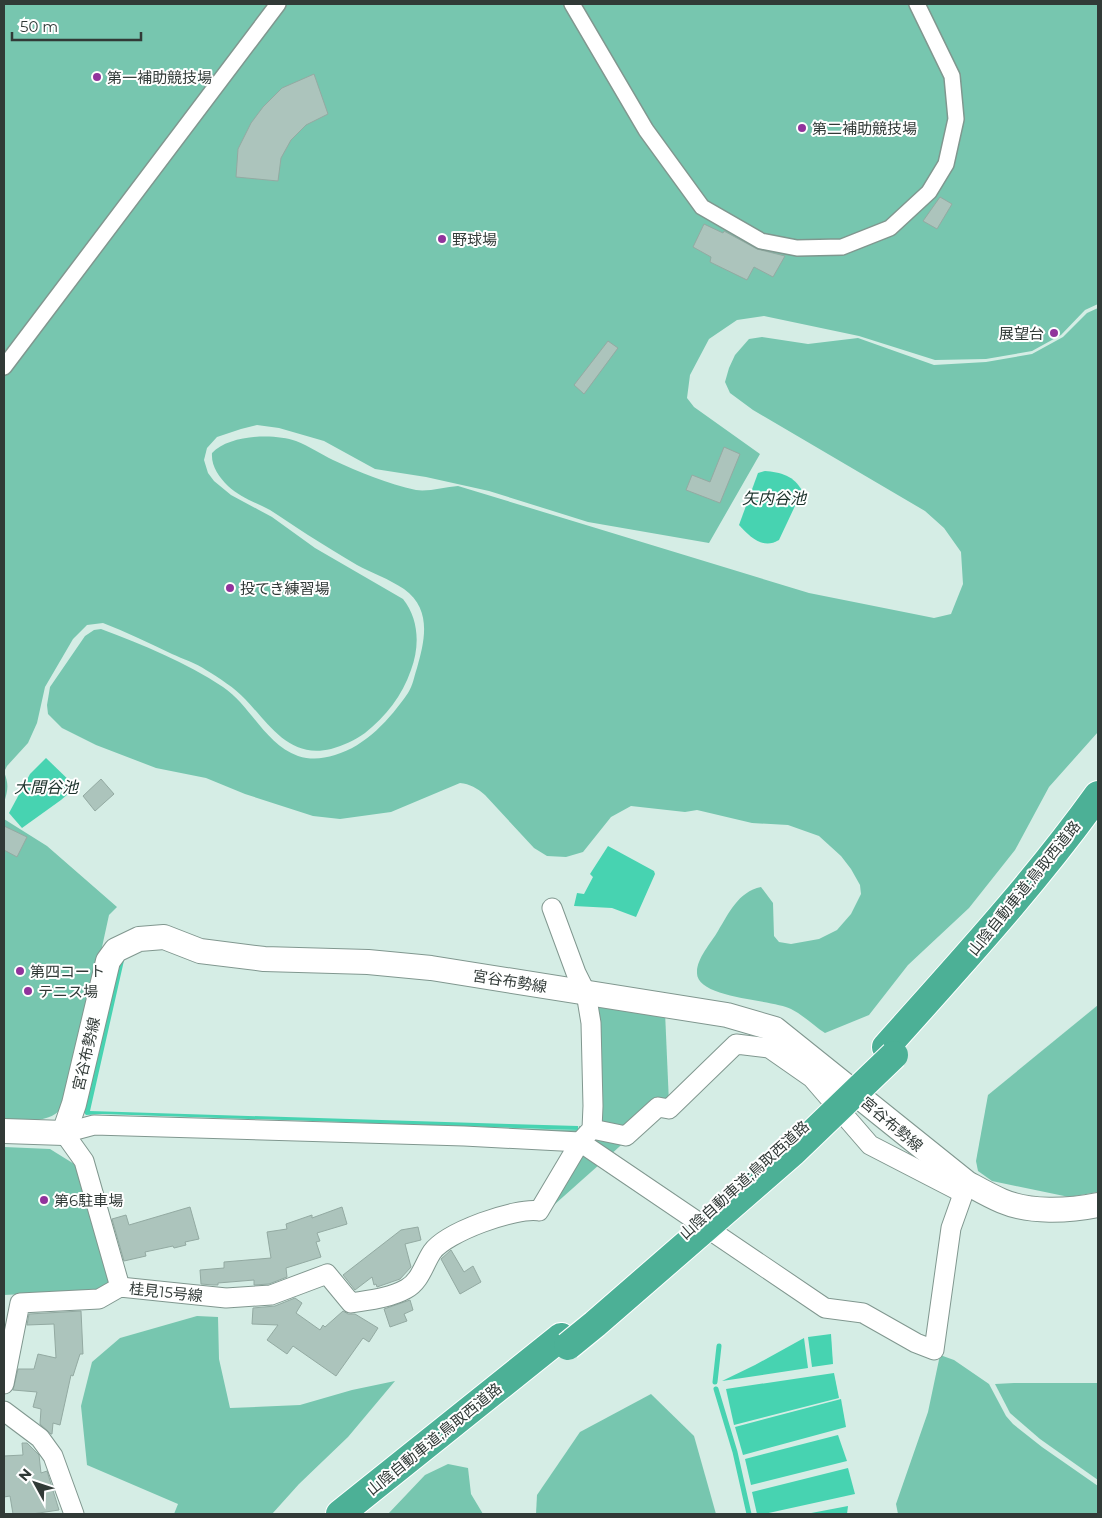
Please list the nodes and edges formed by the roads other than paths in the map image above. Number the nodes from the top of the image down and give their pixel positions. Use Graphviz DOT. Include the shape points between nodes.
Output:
graph roads {
  1 [pos="278,4"];
  2 [pos="572,4"];
  3 [pos="917,4"];
  4 [pos="4,367"];
  5 [pos="1098,794"];
  6 [pos="1098,816"];
  7 [pos="552,908"];
  8 [pos="586,993"];
  9 [pos="890,1051"];
  10 [pos="4,1131"];
  11 [pos="64,1133"];
  12 [pos="586,1136"];
  13 [pos="965,1188"];
  14 [pos="1098,1206"];
  15 [pos="120,1287"];
  16 [pos="564,1342"];
  17 [pos="4,1383"];
  18 [pos="4,1411"];
  19 [pos="74,1514"];
  20 [pos="340,1514"];
  21 [pos="359,1514"];
  1 -- 4 [label="street"];
  2 -- 3 [label="street" via="646,130 702,207 761,241 797,248 842,247 890,228 928,192 946,164 956,120 952,76"];
  5 -- 9 [label="highway, 山陰自動車道;鳥取西道路" via="1078,823"];
  6 -- 9 [label="highway, 山陰自動車道;鳥取西道路" via="994,943"];
  7 -- 8 [label="street"];
  8 -- 11 [label="street, 宮谷布勢線" via="431,968 368,962 264,959 200,950 164,937 139,939 116,950 108,961 74,1104"];
  8 -- 12 [label="street" via="591,1024 593,1106"];
  8 -- 13 [label="street, 宮谷布勢線" via="727,1015 775,1029"];
  9 -- 16 [label="highway, 山陰自動車道;鳥取西道路"];
  10 -- 11 [label="street"];
  11 -- 12 [label="street" via="104,1125 464,1136"];
  11 -- 15 [label="street" via="84,1161"];
  12 -- 13 [label="street" via="626,1136 658,1107 669,1109 736,1044 769,1048 812,1078 870,1145"];
  12 -- 13 [label="street" via="825,1308 863,1313 934,1350 951,1228"];
  12 -- 15 [label="street, 桂見15号線" via="539,1212 530,1210 482,1222 442,1242 414,1284 379,1299 351,1303 327,1274 271,1295 226,1298"];
  13 -- 14 [label="street, 宮谷布勢線" via="1029,1208"];
  15 -- 17 [label="street, 桂見15号線" via="98,1299 20,1303"];
  16 -- 20 [label="highway, 山陰自動車道;鳥取西道路"];
  16 -- 21 [label="highway, 山陰自動車道;鳥取西道路"];
  18 -- 19 [label="street" via="40,1438 52,1456"];
}
